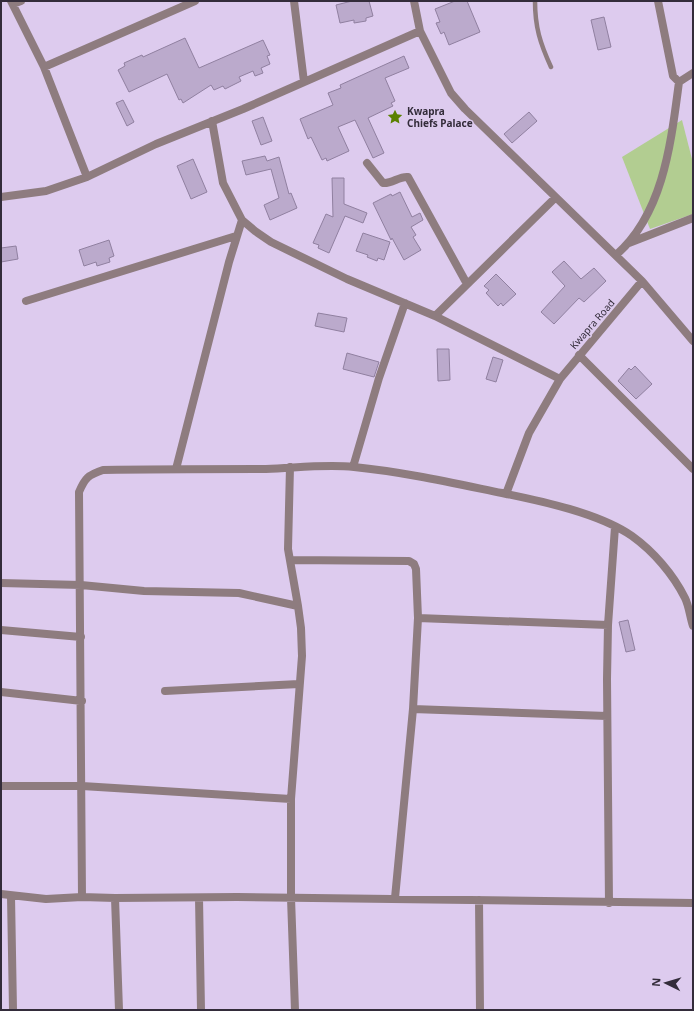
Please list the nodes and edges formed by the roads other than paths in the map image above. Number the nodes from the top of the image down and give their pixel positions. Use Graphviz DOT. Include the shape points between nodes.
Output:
graph roads {
  1 [pos="195,1"];
  2 [pos="294,1"];
  3 [pos="414,1"];
  4 [pos="535,1"];
  5 [pos="658,1"];
  6 [pos="15,2"];
  7 [pos="420,31"];
  8 [pos="44,67"];
  9 [pos="552,67"];
  10 [pos="693,73"];
  11 [pos="304,82"];
  12 [pos="679,82"];
  13 [pos="212,121"];
  14 [pos="367,163"];
  15 [pos="87,177"];
  16 [pos="1,197"];
  17 [pos="555,198"];
  18 [pos="693,218"];
  19 [pos="242,220"];
  20 [pos="236,236"];
  21 [pos="629,243"];
  22 [pos="616,255"];
  23 [pos="642,281"];
  24 [pos="467,284"];
  25 [pos="26,301"];
  26 [pos="405,303"];
  27 [pos="435,316"];
  28 [pos="693,340"];
  29 [pos="579,355"];
  30 [pos="560,379"];
  31 [pos="290,467"];
  32 [pos="353,467"];
  33 [pos="176,469"];
  34 [pos="693,469"];
  35 [pos="506,494"];
  36 [pos="615,527"];
  37 [pos="290,560"];
  38 [pos="1,583"];
  39 [pos="81,584"];
  40 [pos="298,606"];
  41 [pos="418,618"];
  42 [pos="608,625"];
  43 [pos="693,626"];
  44 [pos="1,630"];
  45 [pos="81,637"];
  46 [pos="299,684"];
  47 [pos="165,691"];
  48 [pos="1,692"];
  49 [pos="82,701"];
  50 [pos="413,709"];
  51 [pos="607,716"];
  52 [pos="1,786"];
  53 [pos="82,786"];
  54 [pos="291,799"];
  55 [pos="1,894"];
  56 [pos="11,896"];
  57 [pos="82,897"];
  58 [pos="115,898"];
  59 [pos="199,898"];
  60 [pos="291,898"];
  61 [pos="395,898"];
  62 [pos="478,900"];
  63 [pos="609,903"];
  64 [pos="693,903"];
  65 [pos="13,1010"];
  66 [pos="119,1010"];
  67 [pos="201,1010"];
  68 [pos="295,1010"];
  69 [pos="480,1010"];
  1 -- 8 [label="street"];
  2 -- 11 [label="street"];
  3 -- 7 [label="street"];
  4 -- 9 [label="lane" via="535,21 540,42"];
  5 -- 12 [label="street" via="673,76"];
  6 -- 8 [label="street"];
  7 -- 11 [label="street"];
  7 -- 17 [label="street" via="451,93 465,110"];
  8 -- 15 [label="street"];
  10 -- 12 [label="street"];
  11 -- 13 [label="street"];
  12 -- 21 [label="street" via="671,138 656,195 640,228"];
  13 -- 15 [label="street"];
  13 -- 19 [label="street" via="224,183"];
  14 -- 24 [label="street" via="383,183 408,177"];
  15 -- 16 [label="street" via="46,192"];
  17 -- 22 [label="street"];
  17 -- 24 [label="street"];
  18 -- 21 [label="street"];
  19 -- 20 [label="street"];
  19 -- 26 [label="street" via="271,242 347,279"];
  20 -- 25 [label="street"];
  20 -- 33 [label="street"];
  21 -- 22 [label="street"];
  22 -- 23 [label="street"];
  23 -- 28 [label="street"];
  23 -- 29 [label="street, Kwapra Road"];
  24 -- 27 [label="street"];
  26 -- 27 [label="street"];
  26 -- 32 [label="street" via="379,378"];
  27 -- 30 [label="street"];
  29 -- 30 [label="street, Kwapra Road"];
  29 -- 34 [label="street"];
  30 -- 35 [label="street, Kwapra Road" via="535,421"];
  31 -- 32 [label="street"];
  31 -- 33 [label="street"];
  31 -- 37 [label="street"];
  32 -- 35 [label="street" via="407,474"];
  33 -- 39 [label="street" via="103,470 85,478 79,492"];
  35 -- 36 [label="street" via="562,508"];
  36 -- 42 [label="street"];
  36 -- 43 [label="street" via="639,542 669,573 685,598"];
  37 -- 40 [label="street"];
  37 -- 41 [label="street" via="409,561 416,569"];
  38 -- 39 [label="street"];
  39 -- 40 [label="street" via="144,591 240,593"];
  39 -- 45 [label="street"];
  40 -- 46 [label="street" via="302,656"];
  41 -- 42 [label="street"];
  41 -- 50 [label="street"];
  42 -- 51 [label="street"];
  44 -- 45 [label="street"];
  45 -- 49 [label="street"];
  46 -- 47 [label="street"];
  46 -- 54 [label="street"];
  48 -- 49 [label="street"];
  49 -- 53 [label="street"];
  50 -- 51 [label="street"];
  50 -- 61 [label="street"];
  51 -- 63 [label="street"];
  52 -- 53 [label="street"];
  53 -- 54 [label="street"];
  53 -- 57 [label="street"];
  54 -- 60 [label="street"];
  55 -- 56 [label="street"];
  56 -- 57 [label="street" via="46,899"];
  56 -- 65 [label="street"];
  57 -- 58 [label="street"];
  58 -- 59 [label="street"];
  58 -- 66 [label="street"];
  59 -- 60 [label="street"];
  59 -- 67 [label="street"];
  60 -- 61 [label="street"];
  60 -- 68 [label="street"];
  61 -- 62 [label="street"];
  62 -- 63 [label="street"];
  62 -- 69 [label="street"];
  63 -- 64 [label="street"];
}
